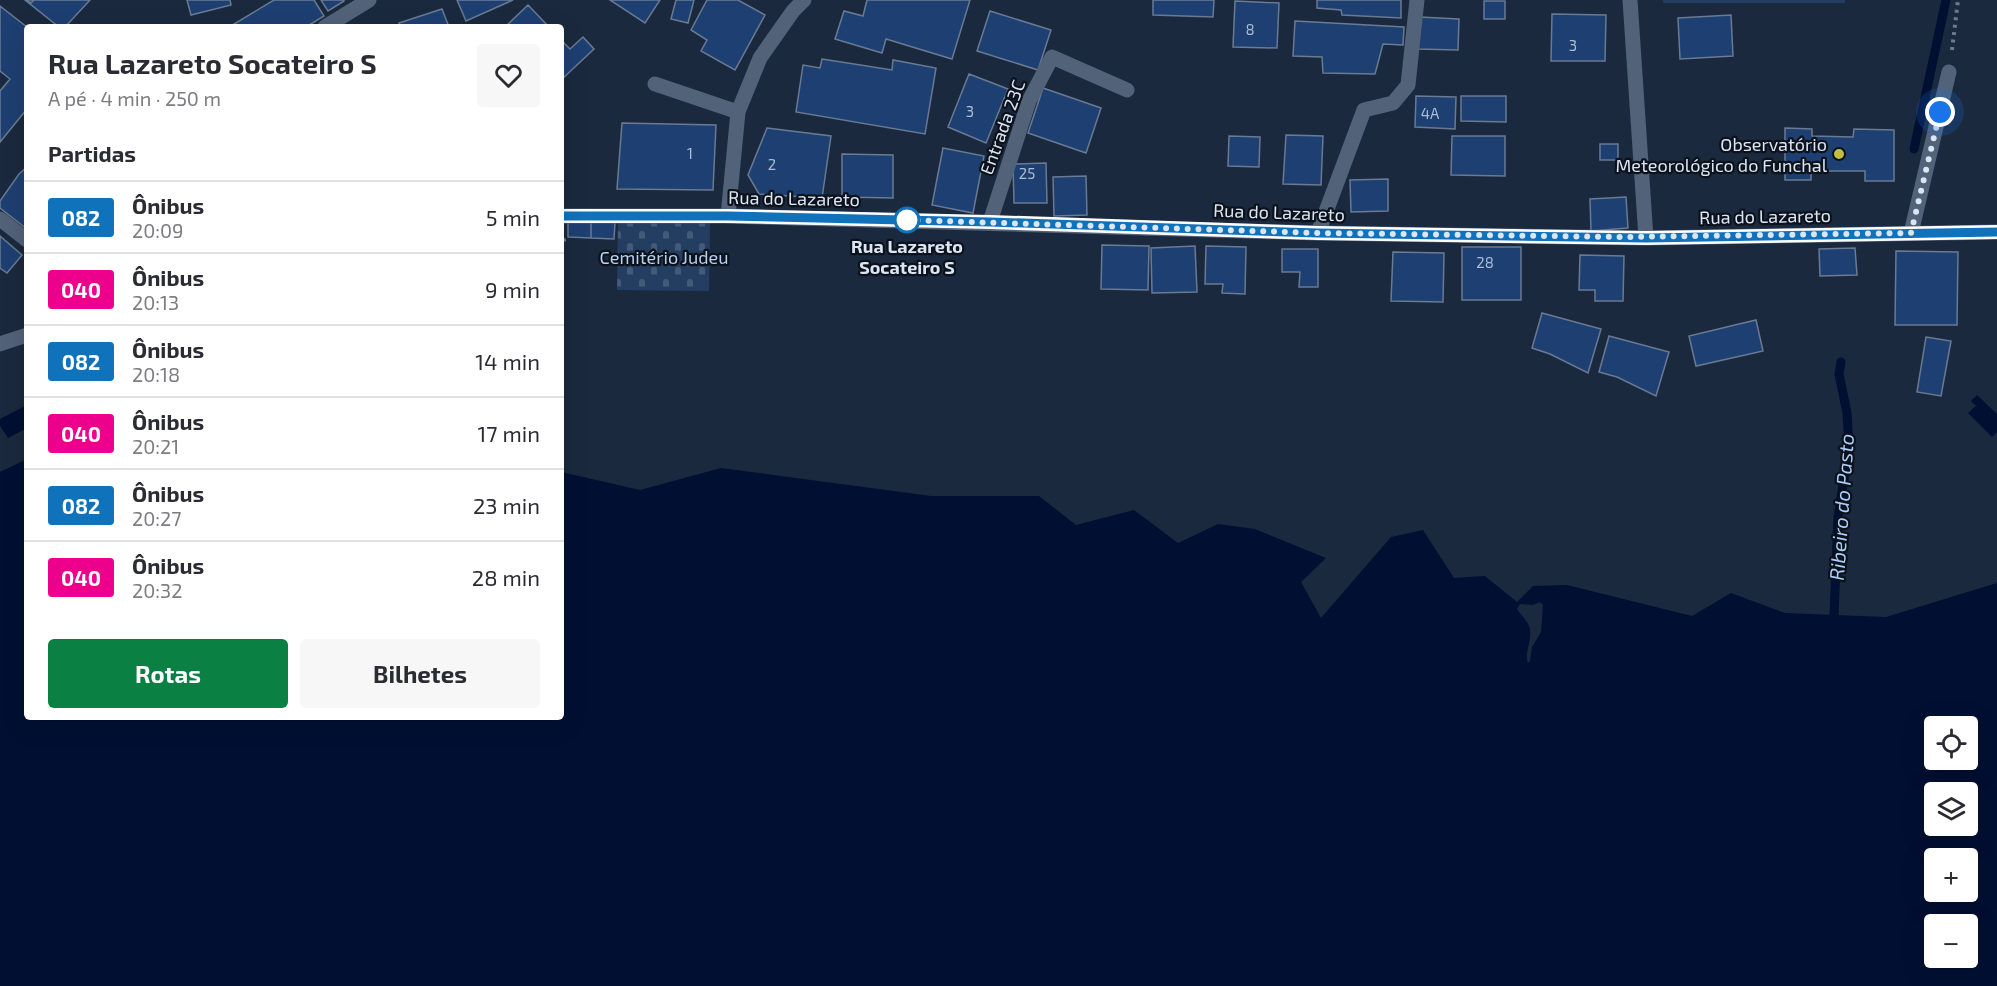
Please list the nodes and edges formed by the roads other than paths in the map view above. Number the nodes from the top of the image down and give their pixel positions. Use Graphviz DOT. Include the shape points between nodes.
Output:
graph roads {
  1 [pos="369,0"];
  2 [pos="804,0"];
  3 [pos="1417,0"];
  4 [pos="1630,0"];
  5 [pos="330,24"];
  6 [pos="1949,72"];
  7 [pos="655,84"];
  8 [pos="1127,90"];
  9 [pos="738,112"];
  10 [pos="564,216"];
  11 [pos="728,216"];
  12 [pos="0,219"];
  13 [pos="990,222"];
  14 [pos="1997,232"];
  15 [pos="1318,233"];
  16 [pos="1911,233"];
  17 [pos="24,238"];
  18 [pos="1646,238"];
  19 [pos="24,337"];
  20 [pos="0,344"];
  1 -- 5 [label="street"];
  2 -- 9 [label="street" via="760,58"];
  3 -- 15 [label="street" via="1408,85 1393,103 1364,110"];
  4 -- 18 [label="street"];
  6 -- 16 [label="street"];
  7 -- 9 [label="street"];
  8 -- 13 [label="street, Entrada 23C" via="1052,57 1029,101"];
  9 -- 11 [label="street"];
  10 -- 11 [label="street, Rua do Lazareto"];
  11 -- 13 [label="street, Rua do Lazareto"];
  12 -- 17 [label="street"];
  13 -- 15 [label="street, Rua do Lazareto"];
  14 -- 16 [label="street, Rua do Lazareto"];
  15 -- 18 [label="street, Rua do Lazareto"];
  16 -- 18 [label="street, Rua do Lazareto"];
  19 -- 20 [label="street"];
}
